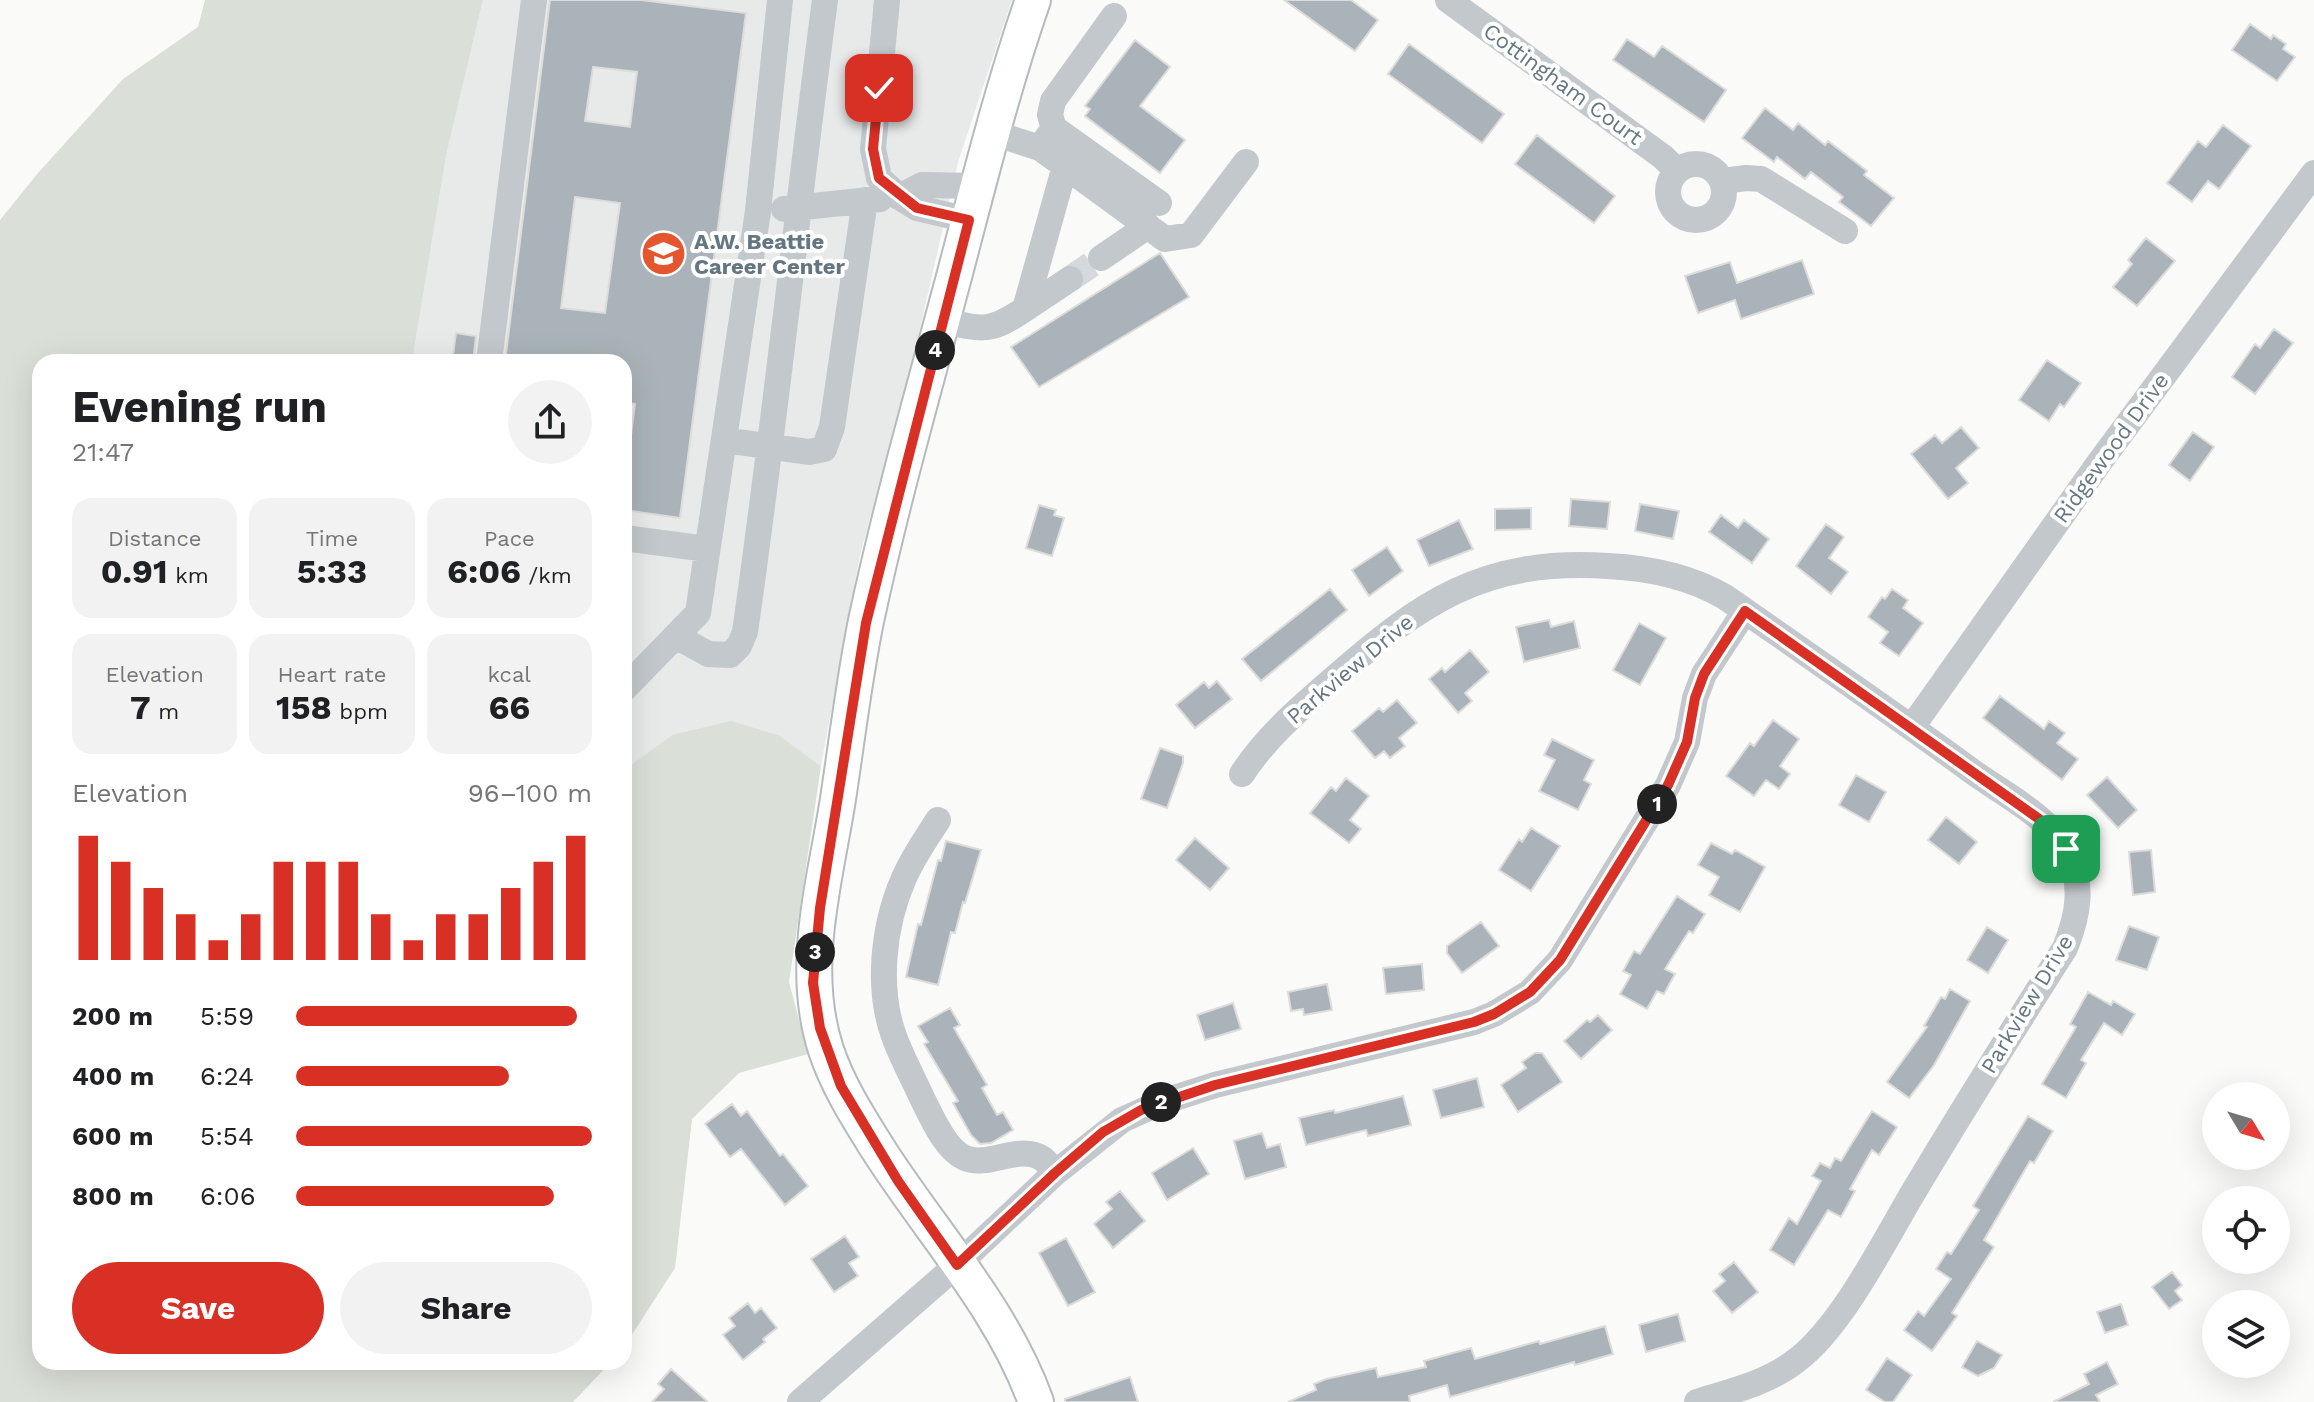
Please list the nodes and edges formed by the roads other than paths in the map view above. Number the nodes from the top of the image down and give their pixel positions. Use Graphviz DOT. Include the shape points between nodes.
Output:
graph roads {
  1 [pos="534,0"];
  2 [pos="780,0"];
  3 [pos="825,0"];
  4 [pos="887,0"];
  5 [pos="1033,0"];
  6 [pos="1448,0"];
  7 [pos="1114,16"];
  8 [pos="993,133"];
  9 [pos="1047,138"];
  10 [pos="1246,162"];
  11 [pos="1065,166"];
  12 [pos="1676,170"];
  13 [pos="2314,173"];
  14 [pos="1723,181"];
  15 [pos="978,186"];
  16 [pos="899,197"];
  17 [pos="865,200"];
  18 [pos="798,207"];
  19 [pos="758,211"];
  20 [pos="1153,214"];
  21 [pos="969,220"];
  22 [pos="1845,231"];
  23 [pos="1101,258"];
  24 [pos="1070,279"];
  25 [pos="1025,309"];
  26 [pos="942,320"];
  27 [pos="490,354"];
  28 [pos="724,440"];
  29 [pos="771,448"];
  30 [pos="632,539"];
  31 [pos="707,549"];
  32 [pos="1745,611"];
  33 [pos="676,636"];
  34 [pos="632,673"];
  35 [pos="1912,727"];
  36 [pos="1242,774"];
  37 [pos="938,820"];
  38 [pos="1055,1173"];
  39 [pos="957,1265"];
  40 [pos="800,1402"];
  41 [pos="1036,1402"];
  42 [pos="1697,1402"];
  1 -- 27 [label="street"];
  2 -- 19 [label="street"];
  3 -- 18 [label="street"];
  4 -- 16 [label="street" via="873,149 879,178"];
  5 -- 8 [label="main road"];
  6 -- 12 [label="street, Cottingham Court"];
  7 -- 9 [label="street" via="1053,101"];
  8 -- 9 [label="street"];
  8 -- 15 [label="main road"];
  9 -- 11 [label="street"];
  9 -- 20 [label="street"];
  10 -- 20 [label="street" via="1191,235 1165,239"];
  11 -- 20 [label="street"];
  11 -- 25 [label="street"];
  12 -- 14 [label="street" via="1705,167"];
  12 -- 14 [label="street" via="1668,186 1672,204 1696,222 1722,202"];
  13 -- 35 [label="street, Ridgewood Drive"];
  14 -- 22 [label="street" via="1761,179"];
  15 -- 16 [label="street" via="922,185"];
  15 -- 21 [label="main road"];
  16 -- 17 [label="street"];
  16 -- 21 [label="street" via="917,208"];
  17 -- 18 [label="street"];
  17 -- 29 [label="street" via="832,427 824,449"];
  18 -- 19 [label="street"];
  18 -- 29 [label="street"];
  19 -- 28 [label="street"];
  20 -- 23 [label="street"];
  21 -- 26 [label="main road"];
  24 -- 25 [label="street"];
  25 -- 26 [label="street" via="1002,324 978,329"];
  26 -- 39 [label="main road" via="866,623 818,919 813,983 820,1028 841,1086"];
  28 -- 29 [label="street"];
  28 -- 31 [label="street"];
  29 -- 33 [label="street" via="739,646 730,655 708,654"];
  30 -- 31 [label="street"];
  31 -- 33 [label="street" via="698,613"];
  32 -- 35 [label="street, Parkview Drive"];
  32 -- 36 [label="street, Parkview Drive" via="1705,585 1622,566 1557,564 1469,584 1412,616 1357,658 1271,736"];
  32 -- 38 [label="street" via="1704,674 1687,742 1668,785 1560,960 1530,992 1474,1022 1162,1102 1122,1120"];
  33 -- 34 [label="street"];
  35 -- 42 [label="street, Parkview Drive" via="2057,834 2076,871 2079,891 2073,930 1861,1280 1816,1343 1761,1382"];
  37 -- 38 [label="street" via="903,879 892,916 884,977 894,1037 925,1104 955,1152 981,1161 1032,1155"];
  38 -- 39 [label="street"];
  39 -- 40 [label="street"];
  39 -- 41 [label="main road" via="1000,1326"];
}
